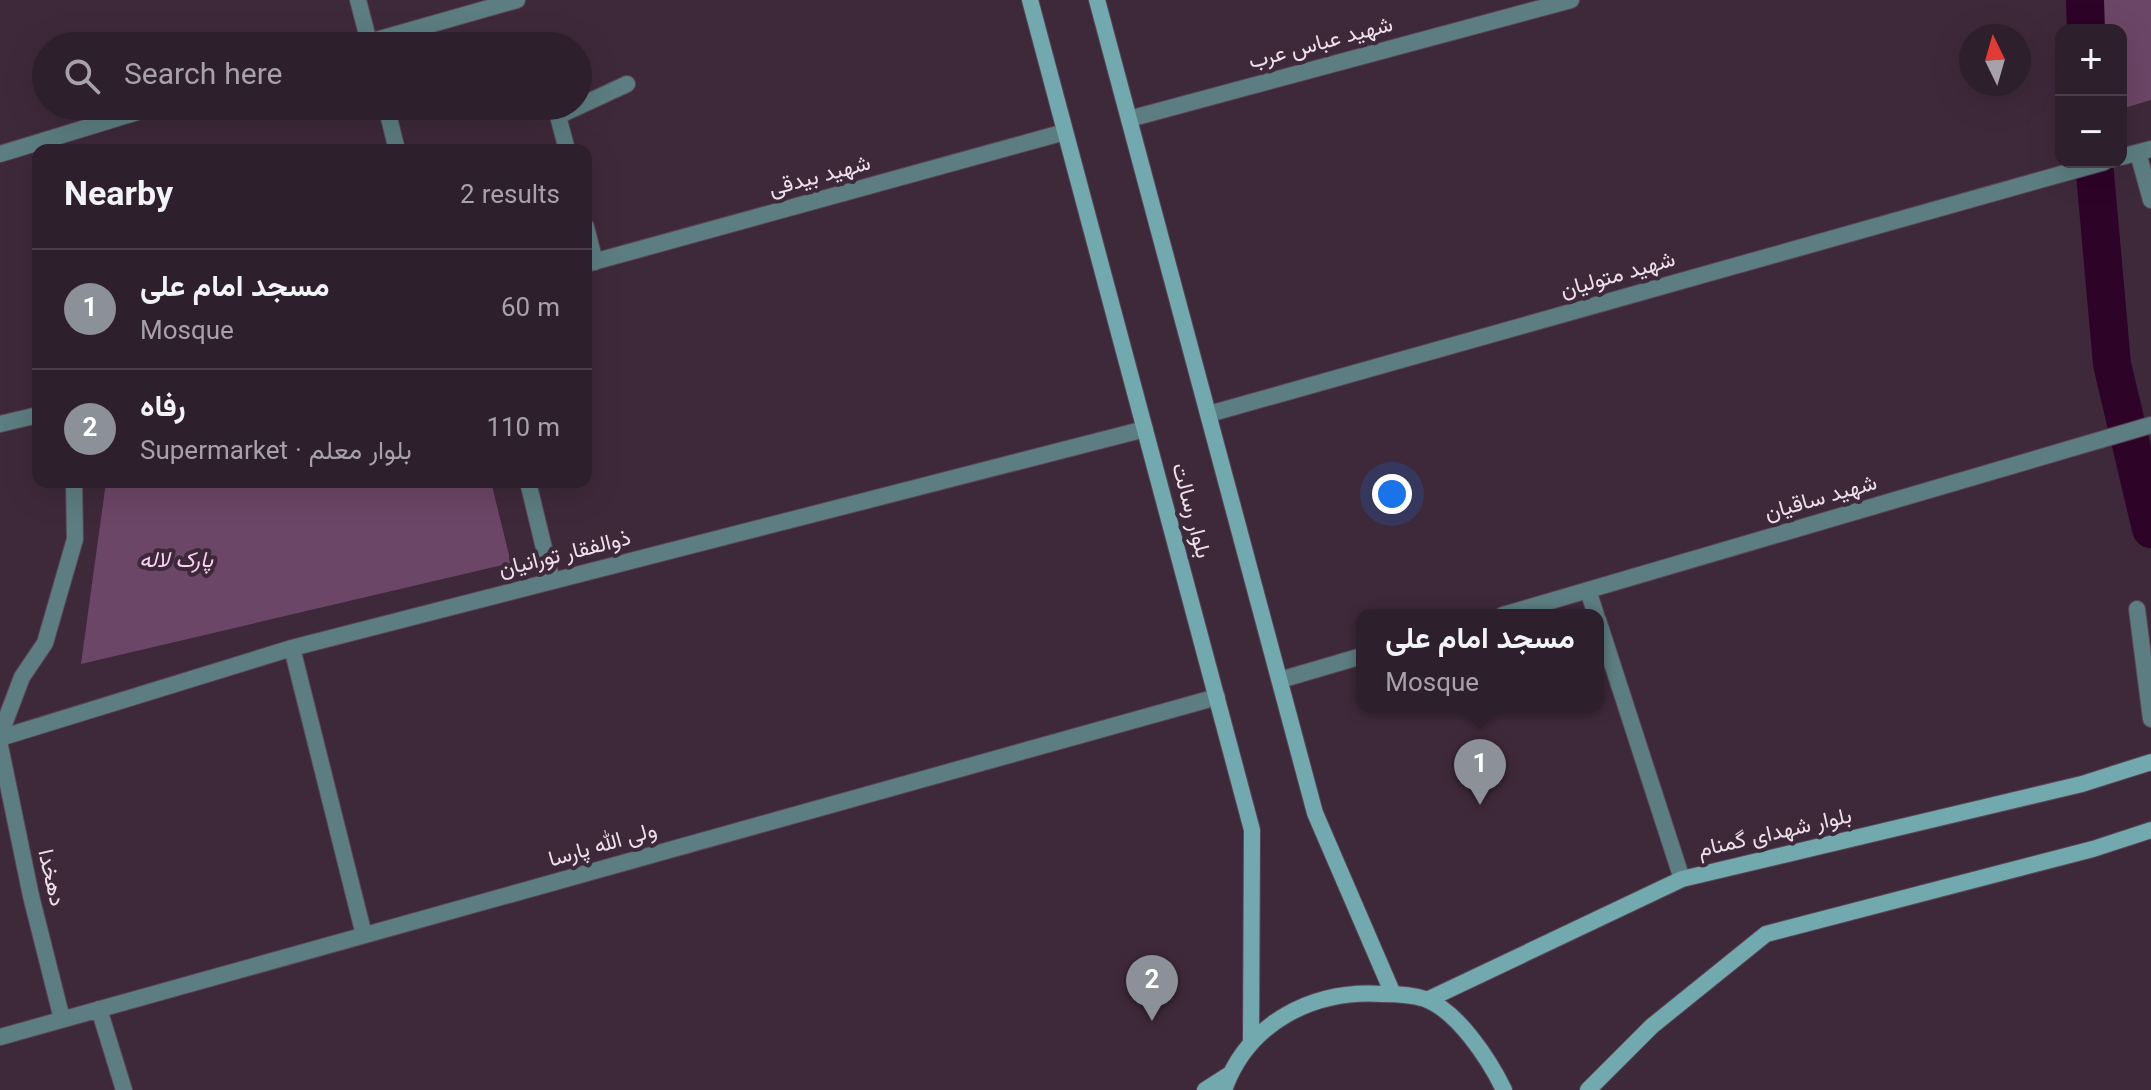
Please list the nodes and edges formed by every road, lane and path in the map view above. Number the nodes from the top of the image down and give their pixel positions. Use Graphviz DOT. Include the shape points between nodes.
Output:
graph roads {
  1 [pos="358,0"];
  2 [pos="517,0"];
  3 [pos="1030,0"];
  4 [pos="1097,0"];
  5 [pos="1571,0"];
  6 [pos="363,32"];
  7 [pos="409,32"];
  8 [pos="627,84"];
  9 [pos="592,100"];
  10 [pos="1129,119"];
  11 [pos="111,120"];
  12 [pos="390,120"];
  13 [pos="559,120"];
  14 [pos="1065,132"];
  15 [pos="32,144"];
  16 [pos="33,144"];
  17 [pos="396,144"];
  18 [pos="565,144"];
  19 [pos="2145,151"];
  20 [pos="0,154"];
  21 [pos="2081,168"];
  22 [pos="2151,200"];
  23 [pos="592,262"];
  24 [pos="1209,414"];
  25 [pos="32,416"];
  26 [pos="0,424"];
  27 [pos="2151,425"];
  28 [pos="1145,429"];
  29 [pos="74,488"];
  30 [pos="529,488"];
  31 [pos="552,581"];
  32 [pos="1588,590"];
  33 [pos="1523,609"];
  34 [pos="1594,609"];
  35 [pos="2137,609"];
  36 [pos="1604,639"];
  37 [pos="292,648"];
  38 [pos="1356,658"];
  39 [pos="1280,680"];
  40 [pos="1217,697"];
  41 [pos="2151,719"];
  42 [pos="0,736"];
  43 [pos="0,746"];
  44 [pos="2151,762"];
  45 [pos="2151,830"];
  46 [pos="1682,879"];
  47 [pos="364,935"];
  48 [pos="1393,994"];
  49 [pos="1427,1000"];
  50 [pos="99,1009"];
  51 [pos="62,1019"];
  52 [pos="0,1037"];
  53 [pos="1251,1042"];
  54 [pos="1227,1082"];
  55 [pos="124,1090"];
  56 [pos="1205,1090"];
  57 [pos="1504,1090"];
  58 [pos="1588,1090"];
  1 -- 6 [label="street"];
  2 -- 7 [label="street"];
  3 -- 14 [label="main road, بلوار رسالت"];
  4 -- 10 [label="main road, بلوار رسالت"];
  5 -- 10 [label="street, شهید عباس عرب"];
  8 -- 9 [label="street"];
  10 -- 24 [label="main road, بلوار رسالت"];
  11 -- 16 [label="street"];
  12 -- 17 [label="street"];
  13 -- 18 [label="street"];
  14 -- 23 [label="street, شهید بیدقی"];
  14 -- 28 [label="main road, بلوار رسالت"];
  15 -- 20 [label="street"];
  19 -- 22 [label="street"];
  21 -- 24 [label="street, شهید متولیان"];
  24 -- 39 [label="main road, بلوار رسالت"];
  25 -- 26 [label="street"];
  27 -- 32 [label="street, شهید ساقیان"];
  28 -- 31 [label="street, ذوالفقار تورانیان"];
  28 -- 40 [label="main road, بلوار رسالت"];
  29 -- 42 [label="street" via="75,539 45,643 22,677"];
  30 -- 31 [label="street"];
  31 -- 37 [label="street, ذوالفقار تورانیان"];
  32 -- 33 [label="street, شهید ساقیان"];
  32 -- 34 [label="street"];
  35 -- 41 [label="street"];
  36 -- 46 [label="street"];
  37 -- 42 [label="street, ذوالفقار تورانیان"];
  37 -- 47 [label="street"];
  38 -- 39 [label="street"];
  39 -- 48 [label="main road, بلوار رسالت" via="1315,813"];
  40 -- 47 [label="street, ولی الله پارسا"];
  40 -- 53 [label="main road, بلوار رسالت" via="1252,830"];
  43 -- 51 [label="street, دهخدا"];
  44 -- 46 [label="main road, بلوار شهدای گمنام" via="2082,784"];
  45 -- 58 [label="main road" via="1766,934 1652,1026"];
  46 -- 49 [label="main road, بلوار شهدای گمنام"];
  47 -- 50 [label="street, ولی الله پارسا"];
  48 -- 49 [label="main road"];
  48 -- 53 [label="main road" via="1354,992 1316,999 1281,1016"];
  49 -- 57 [label="main road" via="1488,1058"];
  50 -- 51 [label="street, ولی الله پارسا"];
  50 -- 55 [label="street"];
  51 -- 52 [label="street, ولی الله پارسا"];
  53 -- 54 [label="main road"];
  54 -- 56 [label="main road"];
}
